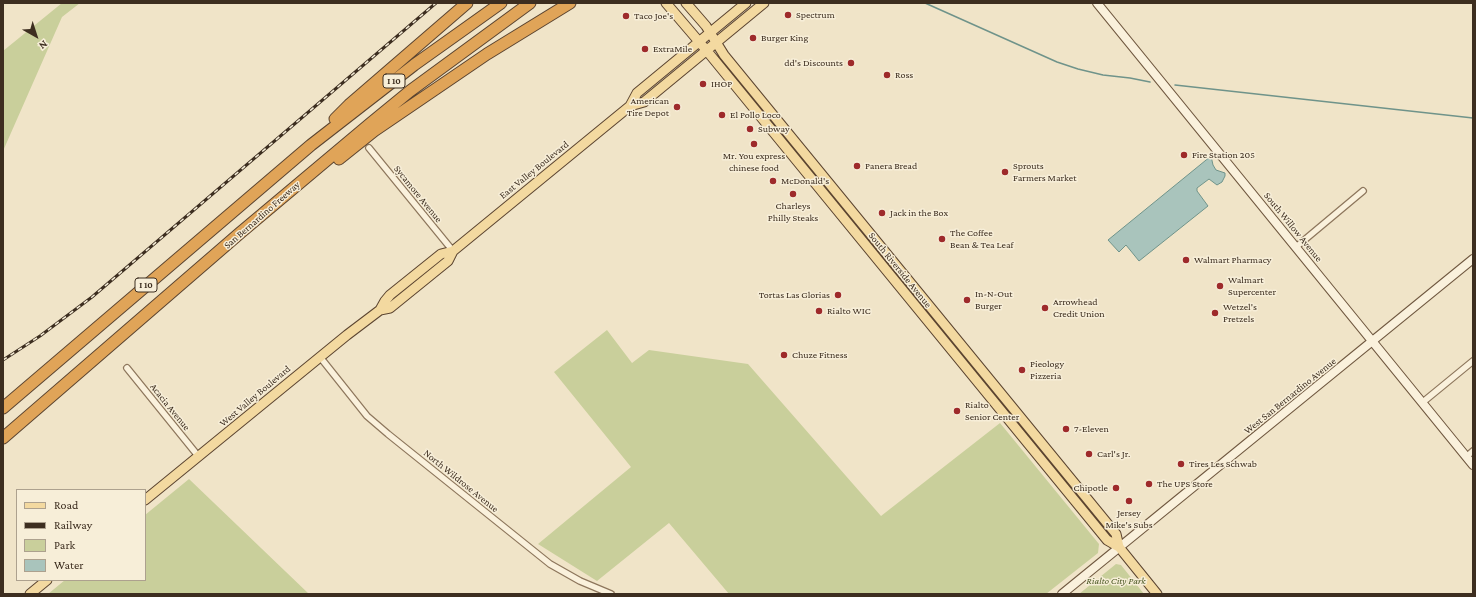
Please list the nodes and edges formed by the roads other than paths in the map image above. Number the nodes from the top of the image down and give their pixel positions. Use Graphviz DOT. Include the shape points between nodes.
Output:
graph roads {
  1 [pos="467,3"];
  2 [pos="501,3"];
  3 [pos="530,3"];
  4 [pos="570,3"];
  5 [pos="666,3"];
  6 [pos="686,3"];
  7 [pos="746,3"];
  8 [pos="764,3"];
  9 [pos="1097,3"];
  10 [pos="703,37"];
  11 [pos="711,47"];
  12 [pos="630,106"];
  13 [pos="311,145"];
  14 [pos="369,148"];
  15 [pos="1363,190"];
  16 [pos="240,233"];
  17 [pos="1296,247"];
  18 [pos="453,251"];
  19 [pos="1473,259"];
  20 [pos="890,275"];
  21 [pos="922,296"];
  22 [pos="1373,341"];
  23 [pos="320,357"];
  24 [pos="1473,360"];
  25 [pos="127,368"];
  26 [pos="1423,402"];
  27 [pos="3,408"];
  28 [pos="3,438"];
  29 [pos="1473,451"];
  30 [pos="198,457"];
  31 [pos="1466,457"];
  32 [pos="1473,465"];
  33 [pos="146,499"];
  34 [pos="1119,547"];
  35 [pos="46,581"];
  36 [pos="30,594"];
  37 [pos="611,594"];
  38 [pos="1062,594"];
  39 [pos="1157,594"];
  1 -- 13 [label="highway" via="349,104"];
  2 -- 13 [label="highway, I 10" via="414,65"];
  3 -- 16 [label="highway, San Bernardino Freeway / I 10" via="405,96"];
  4 -- 16 [label="highway" via="487,54 374,131 278,209"];
  5 -- 10 [label="main road, South Riverside Avenue"];
  6 -- 10 [label="main road, South Riverside Avenue" via="694,12"];
  7 -- 10 [label="main road"];
  8 -- 11 [label="main road"];
  9 -- 17 [label="street, South Willow Avenue"];
  10 -- 11 [label="main road, South Riverside Avenue"];
  10 -- 11 [label="main road, South Riverside Avenue"];
  10 -- 12 [label="main road, East Valley Boulevard" via="637,93"];
  11 -- 12 [label="main road, East Valley Boulevard" via="644,102"];
  11 -- 20 [label="main road, South Riverside Avenue"];
  11 -- 21 [label="main road, South Riverside Avenue"];
  12 -- 18 [label="main road, East Valley Boulevard"];
  13 -- 27 [label="highway, I 10"];
  14 -- 18 [label="street, Sycamore Avenue"];
  15 -- 17 [label="street"];
  16 -- 28 [label="highway, San Bernardino Freeway / I 10"];
  17 -- 22 [label="street, South Willow Avenue"];
  18 -- 23 [label="main road, West Valley Boulevard" via="440,254 390,295 380,310"];
  19 -- 22 [label="street, West San Bernardino Avenue"];
  20 -- 21 [label="main road" via="898,278 914,295"];
  20 -- 34 [label="main road, South Riverside Avenue" via="1107,540"];
  21 -- 34 [label="main road, South Riverside Avenue" via="1116,534"];
  22 -- 26 [label="street, South Willow Avenue"];
  22 -- 34 [label="street, West San Bernardino Avenue"];
  23 -- 30 [label="main road, West Valley Boulevard"];
  23 -- 37 [label="street, North Wildrose Avenue" via="367,416 388,434 550,564 580,581"];
  24 -- 26 [label="street"];
  25 -- 30 [label="street, Acacia Avenue"];
  26 -- 31 [label="street, South Willow Avenue"];
  29 -- 31 [label="street"];
  30 -- 33 [label="main road, West Valley Boulevard"];
  31 -- 32 [label="street, South Willow Avenue"];
  34 -- 38 [label="street, West San Bernardino Avenue"];
  34 -- 39 [label="main road, South Riverside Avenue"];
  35 -- 36 [label="main road"];
}
